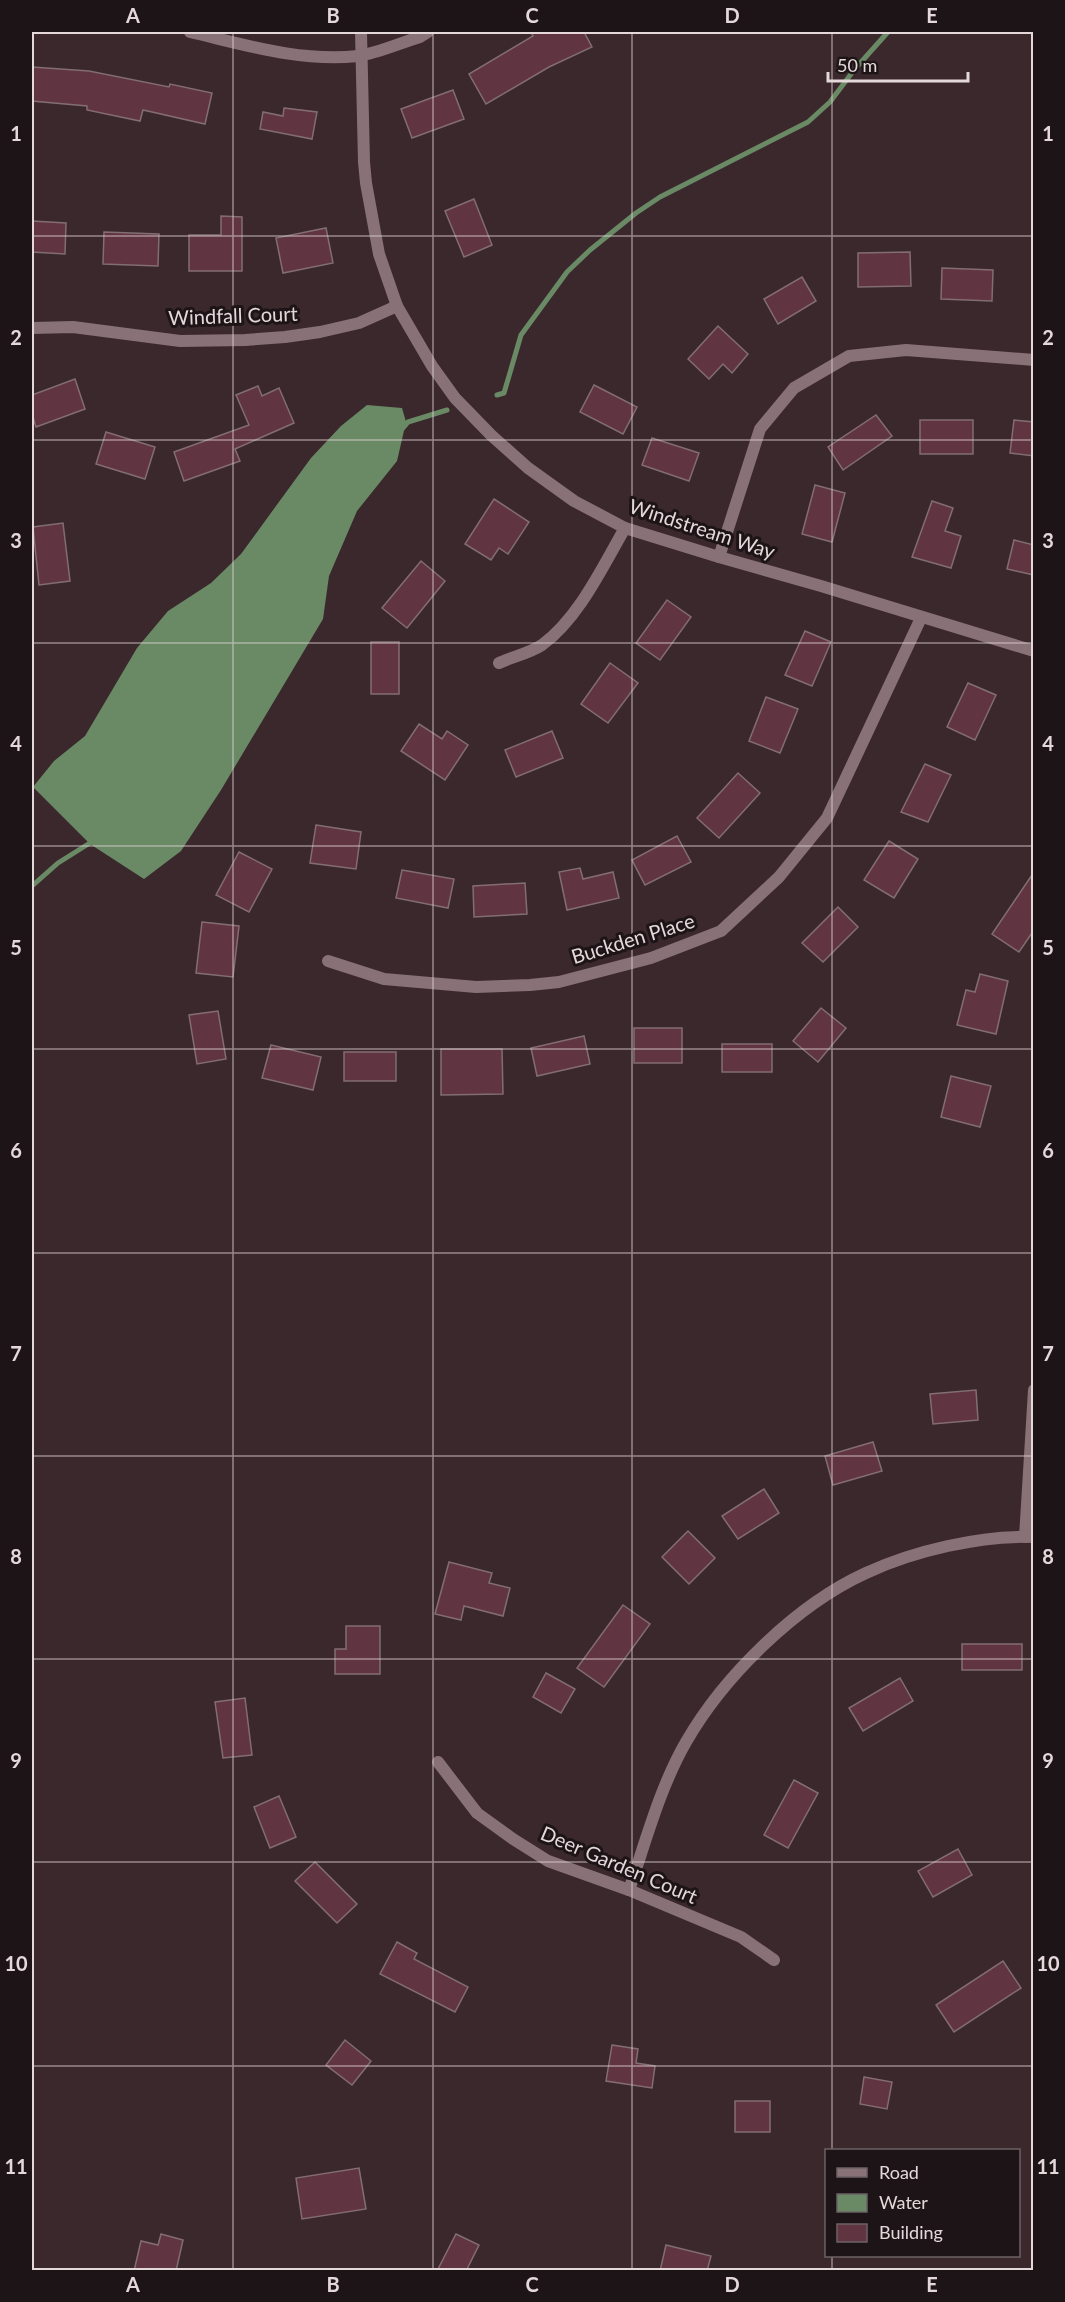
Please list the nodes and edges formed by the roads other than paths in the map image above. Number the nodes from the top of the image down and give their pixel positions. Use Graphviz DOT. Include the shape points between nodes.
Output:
graph roads {
  1 [pos="190,32"];
  2 [pos="361,32"];
  3 [pos="428,32"];
  4 [pos="360,56"];
  5 [pos="397,306"];
  6 [pos="32,328"];
  7 [pos="1034,360"];
  8 [pos="625,528"];
  9 [pos="718,558"];
  10 [pos="921,618"];
  11 [pos="1034,651"];
  12 [pos="499,663"];
  13 [pos="328,961"];
  14 [pos="1034,1390"];
  15 [pos="1029,1537"];
  16 [pos="438,1762"];
  17 [pos="629,1890"];
  18 [pos="774,1960"];
  1 -- 4 [label="street" via="288,55"];
  2 -- 4 [label="street, Windstream Way"];
  3 -- 4 [label="street"];
  4 -- 5 [label="street, Windstream Way" via="366,183 379,254"];
  5 -- 6 [label="street, Windfall Court" via="359,322 285,338 180,340 73,327"];
  5 -- 8 [label="street, Windstream Way" via="432,366 491,435 574,501"];
  7 -- 9 [label="street" via="906,350 849,356 794,388 760,429"];
  8 -- 9 [label="street, Windstream Way"];
  8 -- 12 [label="street" via="584,598 562,626 541,645"];
  9 -- 10 [label="street, Windstream Way"];
  10 -- 11 [label="street, Windstream Way"];
  10 -- 13 [label="street, Buckden Place" via="827,818 779,877 721,931 651,958 559,982 530,985 476,987 384,979"];
  14 -- 15 [label="street"];
  15 -- 17 [label="street" via="974,1542 897,1561 865,1573 801,1612 740,1669 685,1743 665,1785"];
  16 -- 17 [label="street, Deer Garden Court" via="477,1813 513,1839 549,1861"];
  17 -- 18 [label="street, Deer Garden Court" via="741,1937"];
}
